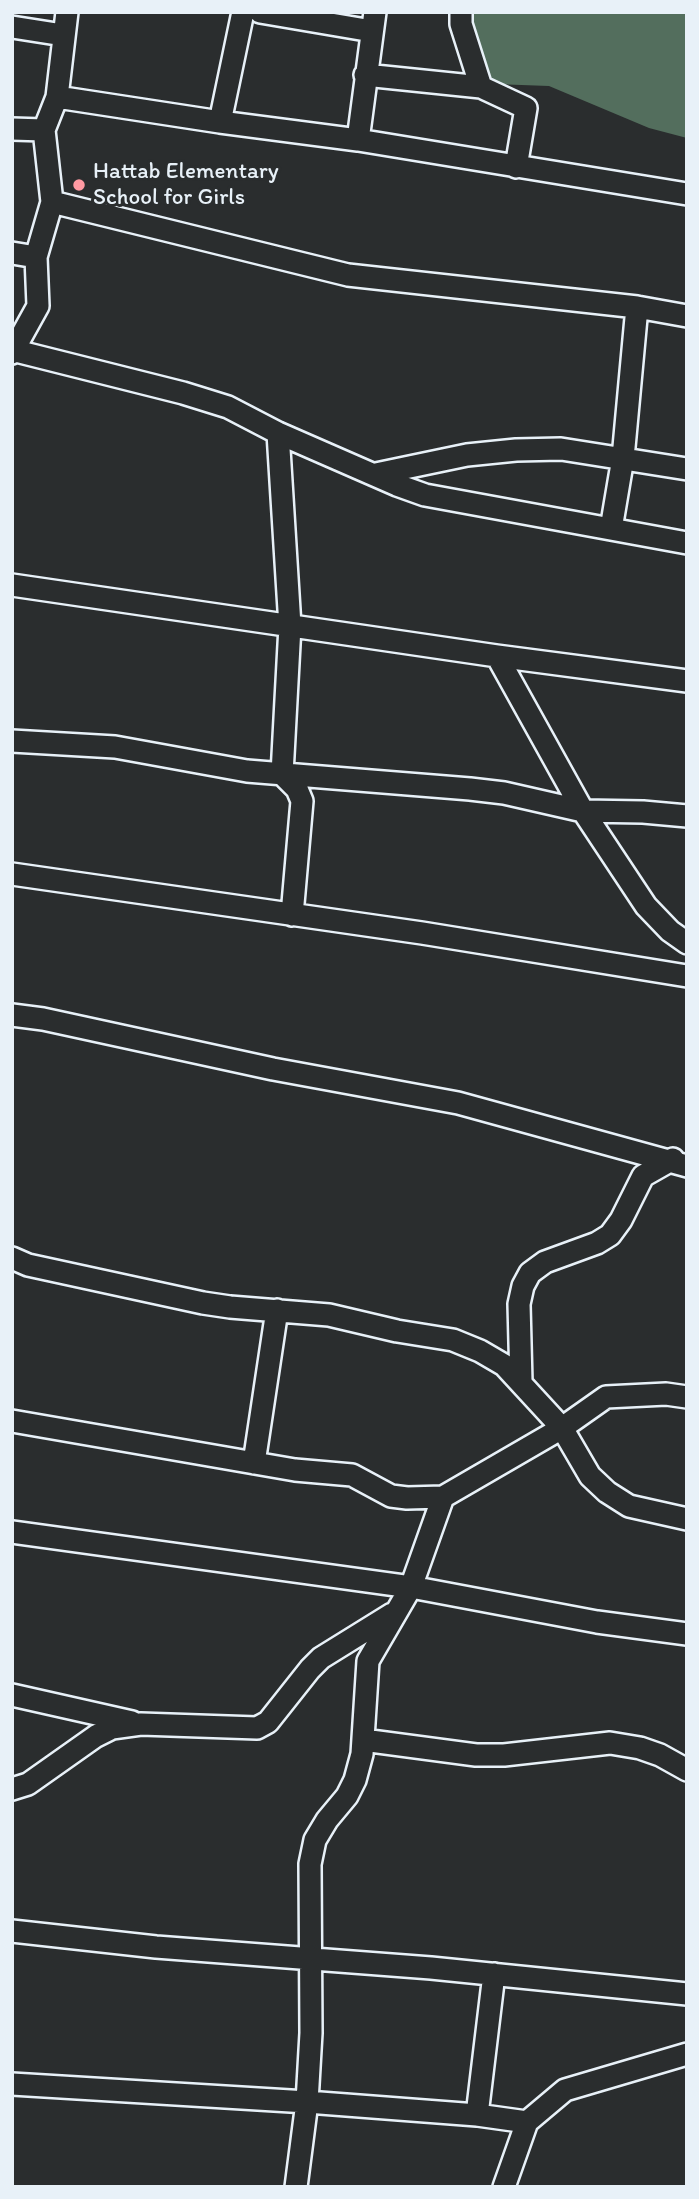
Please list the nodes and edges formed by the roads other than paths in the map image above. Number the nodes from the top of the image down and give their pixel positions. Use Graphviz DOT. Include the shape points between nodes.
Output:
graph roads {
  1 [pos="66,12"];
  2 [pos="243,12"];
  3 [pos="260,12"];
  4 [pos="461,12"];
  5 [pos="373,22"];
  6 [pos="12,27"];
  7 [pos="63,35"];
  8 [pos="365,75"];
  9 [pos="481,87"];
  10 [pos="57,97"];
  11 [pos="220,122"];
  12 [pos="12,129"];
  13 [pos="44,130"];
  14 [pos="358,140"];
  15 [pos="516,167"];
  16 [pos="687,194"];
  17 [pos="52,202"];
  18 [pos="12,253"];
  19 [pos="36,257"];
  20 [pos="637,307"];
  21 [pos="687,316"];
  22 [pos="12,351"];
  23 [pos="278,433"];
  24 [pos="623,458"];
  25 [pos="687,469"];
  26 [pos="376,474"];
  27 [pos="611,529"];
  28 [pos="687,543"];
  29 [pos="12,585"];
  30 [pos="290,626"];
  31 [pos="497,656"];
  32 [pos="687,681"];
  33 [pos="12,741"];
  34 [pos="282,774"];
  35 [pos="583,811"];
  36 [pos="687,816"];
  37 [pos="12,874"];
  38 [pos="292,915"];
  39 [pos="687,943"];
  40 [pos="687,976"];
  41 [pos="12,1015"];
  42 [pos="687,1155"];
  43 [pos="665,1162"];
  44 [pos="687,1166"];
  45 [pos="12,1258"];
  46 [pos="277,1310"];
  47 [pos="521,1382"];
  48 [pos="687,1398"];
  49 [pos="12,1421"];
  50 [pos="562,1428"];
  51 [pos="254,1463"];
  52 [pos="443,1497"];
  53 [pos="687,1519"];
  54 [pos="12,1532"];
  55 [pos="411,1587"];
  56 [pos="397,1610"];
  57 [pos="687,1634"];
  58 [pos="12,1695"];
  59 [pos="141,1724"];
  60 [pos="363,1740"];
  61 [pos="687,1770"];
  62 [pos="12,1789"];
  63 [pos="12,1931"];
  64 [pos="309,1958"];
  65 [pos="494,1974"];
  66 [pos="687,1994"];
  67 [pos="687,2054"];
  68 [pos="12,2084"];
  69 [pos="307,2102"];
  70 [pos="477,2115"];
  71 [pos="527,2122"];
  72 [pos="296,2187"];
  73 [pos="504,2187"];
  1 -- 7 [label="street"];
  2 -- 11 [label="street"];
  3 -- 5 [label="street"];
  4 -- 9 [label="street"];
  5 -- 8 [label="street"];
  6 -- 7 [label="street"];
  7 -- 10 [label="street"];
  8 -- 9 [label="street"];
  8 -- 14 [label="street"];
  9 -- 15 [label="street" via="526,108"];
  10 -- 11 [label="street"];
  10 -- 13 [label="street"];
  11 -- 14 [label="street"];
  12 -- 13 [label="street"];
  13 -- 17 [label="street"];
  14 -- 15 [label="street"];
  15 -- 16 [label="street"];
  17 -- 19 [label="street"];
  17 -- 20 [label="street" via="348,275"];
  18 -- 19 [label="street"];
  19 -- 22 [label="street" via="38,306"];
  20 -- 21 [label="street"];
  20 -- 24 [label="street"];
  22 -- 23 [label="street" via="194,396 228,407"];
  23 -- 26 [label="street"];
  23 -- 30 [label="street"];
  24 -- 25 [label="street"];
  24 -- 26 [label="street" via="561,449 516,450"];
  24 -- 27 [label="street"];
  26 -- 27 [label="street" via="425,495"];
  27 -- 28 [label="street"];
  29 -- 30 [label="street"];
  30 -- 31 [label="street"];
  30 -- 34 [label="street"];
  31 -- 32 [label="street"];
  31 -- 35 [label="street"];
  33 -- 34 [label="street" via="115,747"];
  34 -- 35 [label="street" via="504,793"];
  34 -- 38 [label="street" via="302,801"];
  35 -- 36 [label="street"];
  35 -- 39 [label="street" via="646,906"];
  37 -- 38 [label="street"];
  38 -- 40 [label="street"];
  41 -- 43 [label="street" via="458,1103"];
  42 -- 43 [label="street"];
  43 -- 44 [label="street"];
  43 -- 47 [label="street" via="643,1176 610,1236 545,1262 530,1273 519,1304"];
  45 -- 46 [label="street" via="203,1303"];
  46 -- 47 [label="street" via="329,1315 453,1340 503,1365"];
  46 -- 51 [label="street"];
  47 -- 50 [label="street"];
  48 -- 50 [label="street" via="666,1394 606,1397"];
  49 -- 51 [label="street"];
  50 -- 52 [label="street"];
  50 -- 53 [label="street" via="590,1476 607,1492 629,1506"];
  51 -- 52 [label="street" via="352,1475 391,1496"];
  52 -- 55 [label="street"];
  54 -- 55 [label="street"];
  55 -- 56 [label="street"];
  55 -- 57 [label="street"];
  56 -- 59 [label="street" via="321,1658 257,1728"];
  56 -- 60 [label="street" via="368,1661"];
  58 -- 59 [label="street"];
  59 -- 62 [label="street" via="112,1728 96,1736 38,1778"];
  60 -- 61 [label="street" via="476,1755 610,1743 660,1755"];
  60 -- 64 [label="street" via="355,1780 315,1840 310,1864"];
  63 -- 64 [label="street"];
  64 -- 65 [label="street"];
  64 -- 69 [label="street"];
  65 -- 66 [label="street"];
  65 -- 70 [label="street"];
  67 -- 71 [label="street" via="565,2090"];
  68 -- 69 [label="street"];
  69 -- 70 [label="street"];
  69 -- 72 [label="street"];
  70 -- 71 [label="street"];
  71 -- 73 [label="street"];
}
